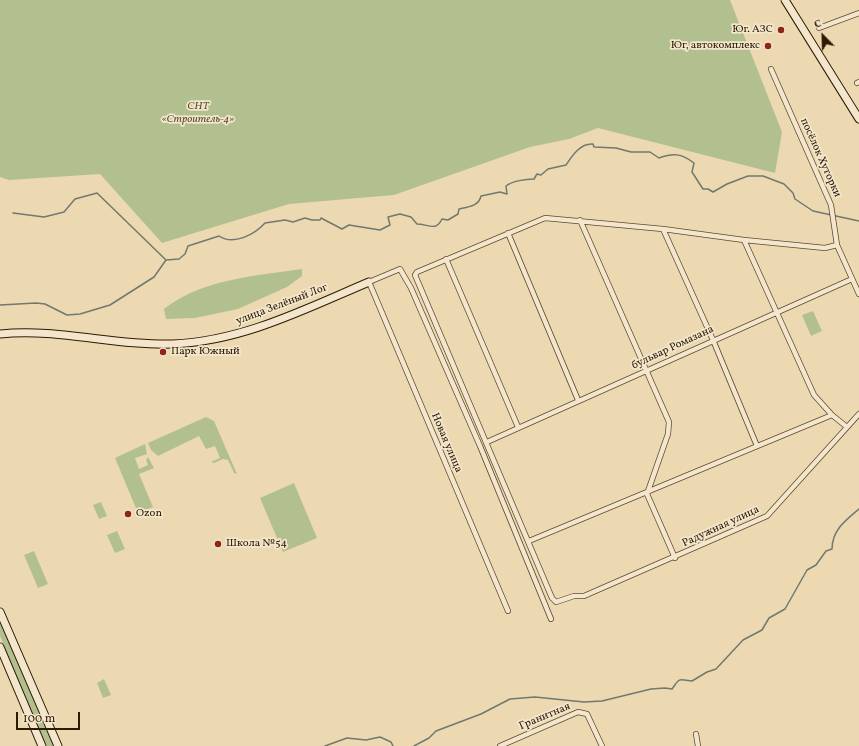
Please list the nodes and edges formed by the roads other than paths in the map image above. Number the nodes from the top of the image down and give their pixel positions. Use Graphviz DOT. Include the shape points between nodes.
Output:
graph roads {
  1 [pos="785,0"];
  2 [pos="859,13"];
  3 [pos="819,28"];
  4 [pos="771,69"];
  5 [pos="859,119"];
  6 [pos="580,220"];
  7 [pos="662,229"];
  8 [pos="508,233"];
  9 [pos="744,240"];
  10 [pos="837,245"];
  11 [pos="446,259"];
  12 [pos="852,279"];
  13 [pos="369,282"];
  14 [pos="859,294"];
  15 [pos="775,313"];
  16 [pos="0,334"];
  17 [pos="713,340"];
  18 [pos="646,371"];
  19 [pos="578,400"];
  20 [pos="859,414"];
  21 [pos="832,415"];
  22 [pos="518,427"];
  23 [pos="847,427"];
  24 [pos="486,442"];
  25 [pos="757,446"];
  26 [pos="647,494"];
  27 [pos="529,541"];
  28 [pos="675,558"];
  29 [pos="508,611"];
  30 [pos="0,612"];
  31 [pos="551,619"];
  32 [pos="0,647"];
  33 [pos="696,734"];
  34 [pos="42,746"];
  35 [pos="58,746"];
  36 [pos="500,746"];
  37 [pos="602,746"];
  38 [pos="698,746"];
  1 -- 5 [label="street"];
  2 -- 3 [label="street"];
  4 -- 10 [label="street, посёлок Хуторки" via="831,205"];
  6 -- 7 [label="street"];
  6 -- 8 [label="street" via="545,218"];
  6 -- 18 [label="street"];
  7 -- 9 [label="street"];
  7 -- 17 [label="street"];
  8 -- 11 [label="street"];
  8 -- 19 [label="street"];
  9 -- 10 [label="street" via="825,248"];
  9 -- 15 [label="street"];
  10 -- 12 [label="street, посёлок Хуторки"];
  11 -- 22 [label="street"];
  11 -- 24 [label="street" via="415,275"];
  12 -- 14 [label="street"];
  12 -- 15 [label="street, бульвар Ромазана"];
  13 -- 16 [label="street, улица Зелёный Лог" via="247,332 203,341 152,344 32,332"];
  13 -- 29 [label="street, Новая улица"];
  13 -- 31 [label="street, улица Зелёный Лог" via="400,269 411,288 477,438"];
  15 -- 17 [label="street, бульвар Ромазана"];
  15 -- 21 [label="street" via="814,395"];
  17 -- 18 [label="street, бульвар Ромазана"];
  17 -- 25 [label="street"];
  18 -- 19 [label="street, бульвар Ромазана"];
  18 -- 26 [label="street" via="669,428"];
  19 -- 22 [label="street, бульвар Ромазана"];
  20 -- 23 [label="street, Радужная улица"];
  21 -- 23 [label="street"];
  21 -- 25 [label="street"];
  22 -- 24 [label="street, бульвар Ромазана"];
  23 -- 28 [label="street, Радужная улица" via="767,516"];
  24 -- 27 [label="street"];
  25 -- 26 [label="street"];
  26 -- 27 [label="street"];
  26 -- 28 [label="street"];
  27 -- 28 [label="street, Радужная улица" via="552,598 556,602 574,596 584,596"];
  30 -- 35 [label="street"];
  32 -- 34 [label="street"];
  33 -- 38 [label="street"];
  36 -- 37 [label="street, Гранитная" via="578,712 587,714"];
}
